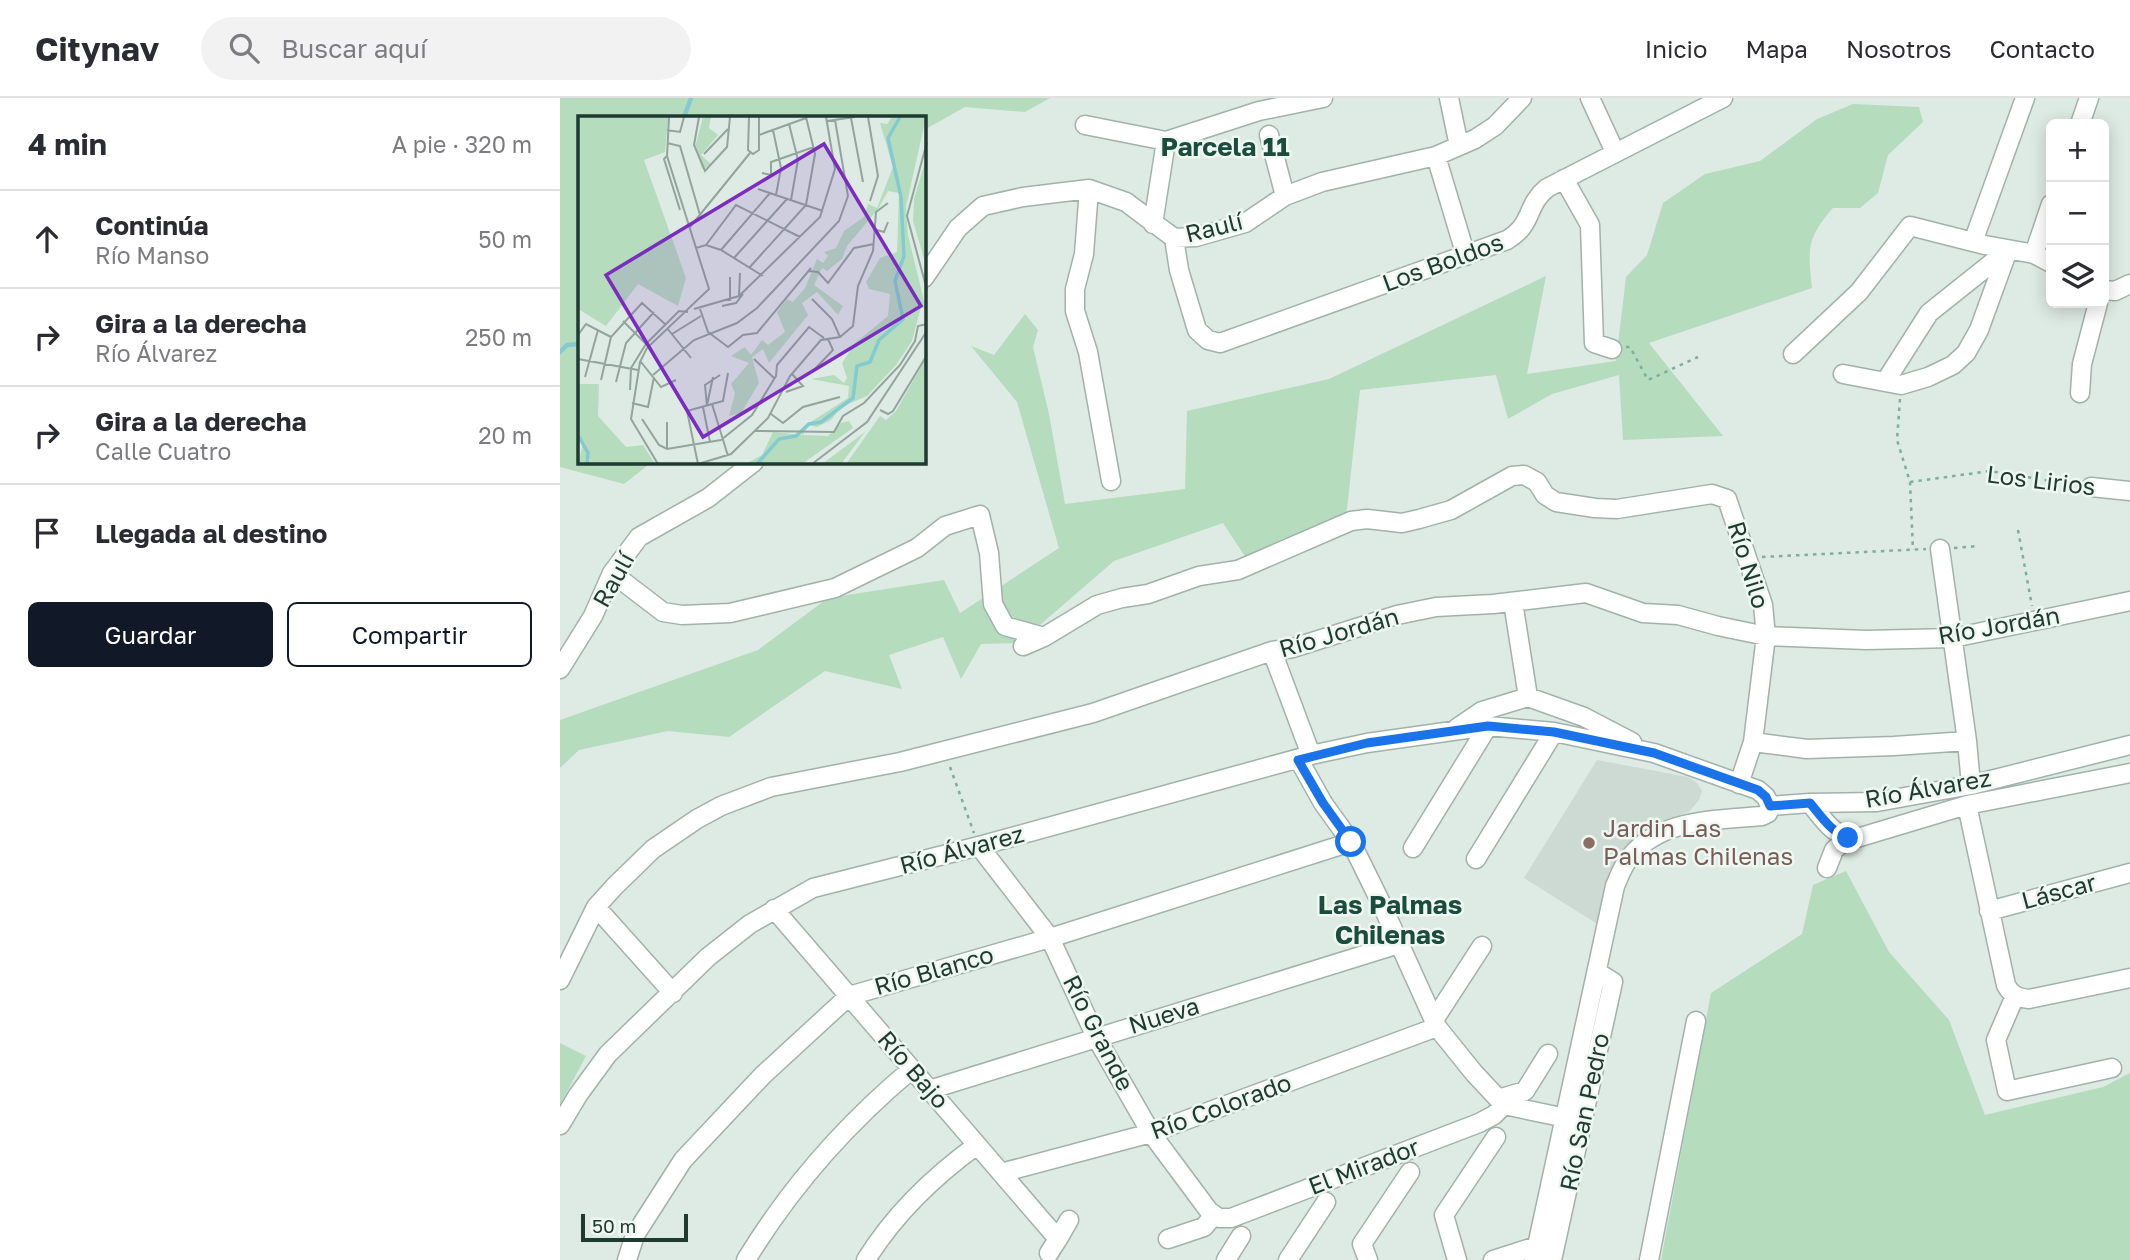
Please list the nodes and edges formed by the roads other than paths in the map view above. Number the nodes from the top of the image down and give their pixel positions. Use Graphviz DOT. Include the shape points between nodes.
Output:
graph roads {
  1 [pos="1322,98"];
  2 [pos="1449,98"];
  3 [pos="1522,98"];
  4 [pos="1590,98"];
  5 [pos="1723,98"];
  6 [pos="2025,98"];
  7 [pos="2089,98"];
  8 [pos="2082,119"];
  9 [pos="1085,125"];
  10 [pos="1269,135"];
  11 [pos="1166,141"];
  12 [pos="1459,146"];
  13 [pos="1615,152"];
  14 [pos="1436,156"];
  15 [pos="1564,179"];
  16 [pos="1089,189"];
  17 [pos="1285,197"];
  18 [pos="2046,219"];
  19 [pos="1153,224"];
  20 [pos="1174,238"];
  21 [pos="1973,242"];
  22 [pos="2008,250"];
  23 [pos="2034,254"];
  24 [pos="1465,256"];
  25 [pos="2046,260"];
  26 [pos="926,269"];
  27 [pos="2130,284"];
  28 [pos="2109,290"];
  29 [pos="2097,308"];
  30 [pos="1612,349"];
  31 [pos="1793,354"];
  32 [pos="1843,374"];
  33 [pos="1893,384"];
  34 [pos="2080,393"];
  35 [pos="751,464"];
  36 [pos="1111,481"];
  37 [pos="2091,487"];
  38 [pos="2130,491"];
  39 [pos="1940,549"];
  40 [pos="612,573"];
  41 [pos="2130,601"];
  42 [pos="1513,602"];
  43 [pos="1766,636"];
  44 [pos="1044,637"];
  45 [pos="1953,638"];
  46 [pos="1023,646"];
  47 [pos="1272,651"];
  48 [pos="563,658"];
  49 [pos="1528,697"];
  50 [pos="1488,726"];
  51 [pos="1452,731"];
  52 [pos="1554,732"];
  53 [pos="1753,741"];
  54 [pos="1967,741"];
  55 [pos="2130,746"];
  56 [pos="1654,753"];
  57 [pos="1305,757"];
  58 [pos="2130,773"];
  59 [pos="1739,784"];
  60 [pos="1971,785"];
  61 [pos="1810,803"];
  62 [pos="1968,805"];
  63 [pos="1770,806"];
  64 [pos="1848,838"];
  65 [pos="1351,842"];
  66 [pos="979,846"];
  67 [pos="1413,848"];
  68 [pos="1476,859"];
  69 [pos="1827,868"];
  70 [pos="2130,873"];
  71 [pos="596,907"];
  72 [pos="774,909"];
  73 [pos="1989,911"];
  74 [pos="1050,937"];
  75 [pos="1399,944"];
  76 [pos="1482,946"];
  77 [pos="1597,972"];
  78 [pos="2130,978"];
  79 [pos="560,981"];
  80 [pos="673,993"];
  81 [pos="849,996"];
  82 [pos="2015,996"];
  83 [pos="1696,1021"];
  84 [pos="1435,1023"];
  85 [pos="1096,1037"];
  86 [pos="1548,1054"];
  87 [pos="2112,1068"];
  88 [pos="912,1069"];
  89 [pos="929,1090"];
  90 [pos="1501,1102"];
  91 [pos="1566,1118"];
  92 [pos="560,1125"];
  93 [pos="1151,1133"];
  94 [pos="1496,1137"];
  95 [pos="977,1144"];
  96 [pos="1410,1172"];
  97 [pos="1001,1173"];
  98 [pos="1326,1202"];
  99 [pos="1216,1217"];
  100 [pos="1069,1220"];
  101 [pos="1241,1236"];
  102 [pos="1168,1239"];
  103 [pos="1535,1253"];
  104 [pos="627,1260"];
  105 [pos="746,1260"];
  106 [pos="866,1260"];
  107 [pos="1226,1260"];
  108 [pos="1288,1260"];
  109 [pos="1368,1260"];
  110 [pos="1457,1260"];
  111 [pos="1493,1260"];
  112 [pos="1552,1260"];
  113 [pos="1649,1260"];
  1 -- 11 [label="street" via="1259,111"];
  2 -- 12 [label="street"];
  3 -- 12 [label="street, Raulí" via="1495,126"];
  4 -- 13 [label="street"];
  5 -- 13 [label="street, Los Boldos"];
  6 -- 21 [label="street"];
  7 -- 8 [label="street"];
  9 -- 11 [label="street"];
  10 -- 17 [label="street"];
  11 -- 19 [label="street"];
  12 -- 14 [label="street, Raulí"];
  13 -- 15 [label="street, Los Boldos"];
  14 -- 17 [label="street, Raulí" via="1322,182"];
  14 -- 24 [label="street"];
  15 -- 24 [label="street, Los Boldos" via="1540,193 1518,234"];
  15 -- 30 [label="street" via="1590,225 1594,343"];
  16 -- 19 [label="street, Raulí" via="1126,202"];
  16 -- 26 [label="street, Raulí" via="983,206 958,228"];
  16 -- 36 [label="street" via="1075,311 1088,352"];
  17 -- 20 [label="street, Raulí" via="1245,223 1196,237"];
  18 -- 23 [label="street"];
  19 -- 20 [label="street, Raulí"];
  20 -- 24 [label="street, Los Boldos" via="1198,330 1208,340 1220,343"];
  21 -- 22 [label="street"];
  21 -- 31 [label="street" via="1910,226 1859,292"];
  22 -- 23 [label="street"];
  22 -- 33 [label="street" via="1929,313"];
  22 -- 33 [label="street" via="1966,353 1928,377"];
  23 -- 25 [label="street"];
  27 -- 28 [label="street"];
  29 -- 34 [label="street" via="2082,364"];
  32 -- 33 [label="street"];
  35 -- 40 [label="street, Raulí" via="708,498 639,537"];
  37 -- 38 [label="street, Los Lirios"];
  39 -- 45 [label="street"];
  40 -- 44 [label="street" via="663,612 730,613 835,587 917,548 945,526 980,515 993,604 1005,626"];
  40 -- 48 [label="street, Raulí" via="593,616"];
  41 -- 45 [label="street, Río Jordán"];
  42 -- 43 [label="street, Río Jordán" via="1586,593 1643,613 1678,615"];
  42 -- 47 [label="street, Río Jordán" via="1436,607"];
  42 -- 49 [label="street"];
  43 -- 44 [label="street, Río Nilo" via="1763,605 1727,499 1712,494 1617,509 1573,505 1556,502 1524,475 1512,476 1451,510 1402,523 1351,521 1238,570 1199,576 1097,605"];
  43 -- 45 [label="street, Río Jordán"];
  43 -- 53 [label="street, Río Nilo"];
  44 -- 46 [label="street"];
  45 -- 54 [label="street"];
  47 -- 57 [label="street"];
  47 -- 71 [label="street, Río Jordán" via="1093,713 900,762 771,787 721,806 653,849"];
  49 -- 51 [label="street, Río Álvarez" via="1482,711"];
  49 -- 56 [label="street, Río Álvarez" via="1584,717"];
  50 -- 51 [label="street, Río Álvarez"];
  50 -- 52 [label="street, Río Álvarez"];
  50 -- 67 [label="street"];
  51 -- 57 [label="street, Río Álvarez"];
  52 -- 56 [label="street, Río Álvarez"];
  52 -- 68 [label="street"];
  53 -- 54 [label="street" via="1807,748"];
  53 -- 59 [label="street, Río Nilo"];
  54 -- 60 [label="street"];
  55 -- 60 [label="street, Río Álvarez"];
  56 -- 59 [label="street, Río Álvarez"];
  57 -- 65 [label="street" via="1323,803"];
  57 -- 66 [label="street, Río Álvarez"];
  58 -- 62 [label="street"];
  59 -- 63 [label="street, Río Álvarez" via="1758,790"];
  60 -- 61 [label="street, Río Álvarez" via="1877,802"];
  61 -- 63 [label="street, Río Álvarez"];
  61 -- 64 [label="street" via="1830,827"];
  62 -- 64 [label="street"];
  62 -- 73 [label="street"];
  63 -- 77 [label="street, Río San Pedro" via="1762,816 1688,823 1658,834 1628,858 1615,886"];
  64 -- 69 [label="street" via="1834,850"];
  65 -- 74 [label="street, Río Blanco"];
  65 -- 75 [label="street"];
  66 -- 72 [label="street, Río Álvarez" via="813,888"];
  66 -- 74 [label="street, Río Grande"];
  70 -- 73 [label="street, Láscar"];
  71 -- 79 [label="street, Río Jordán"];
  71 -- 80 [label="street"];
  72 -- 80 [label="street, Río Álvarez" via="708,957"];
  72 -- 81 [label="street, Río Bajo"];
  73 -- 82 [label="street" via="2006,985"];
  74 -- 81 [label="street, Río Blanco"];
  74 -- 85 [label="street, Río Grande"];
  75 -- 84 [label="street"];
  75 -- 85 [label="street, Nueva"];
  76 -- 84 [label="street"];
  77 -- 91 [label="street, Río San Pedro"];
  77 -- 112 [label="street, Río San Pedro" via="1613,982"];
  78 -- 82 [label="street" via="2029,999"];
  80 -- 92 [label="street, Río Álvarez" via="608,1054"];
  81 -- 88 [label="street, Río Bajo"];
  81 -- 104 [label="street, Río Blanco" via="763,1075 683,1160 635,1235"];
  82 -- 87 [label="street" via="1996,1040 2007,1091"];
  83 -- 113 [label="street"];
  84 -- 90 [label="street"];
  84 -- 93 [label="street, Río Colorado"];
  85 -- 89 [label="street, Nueva"];
  85 -- 93 [label="street, Río Grande"];
  86 -- 90 [label="street, El Mirador" via="1525,1091"];
  88 -- 89 [label="street, Río Bajo"];
  88 -- 105 [label="street" via="822,1155"];
  89 -- 95 [label="street, Río Bajo"];
  90 -- 91 [label="street"];
  90 -- 99 [label="street, El Mirador" via="1494,1115 1479,1123 1231,1218"];
  91 -- 103 [label="street, Río San Pedro"];
  93 -- 97 [label="street, Río Colorado"];
  93 -- 99 [label="street, Río Grande"];
  94 -- 110 [label="street" via="1444,1215"];
  95 -- 97 [label="street, Río Bajo"];
  95 -- 106 [label="street" via="920,1191"];
  96 -- 109 [label="street" via="1362,1244"];
  97 -- 100 [label="street, Río Bajo" via="1053,1241"];
  98 -- 108 [label="street"];
  99 -- 102 [label="street, El Mirador" via="1205,1227"];
  101 -- 107 [label="street"];
  103 -- 111 [label="street"];
}
